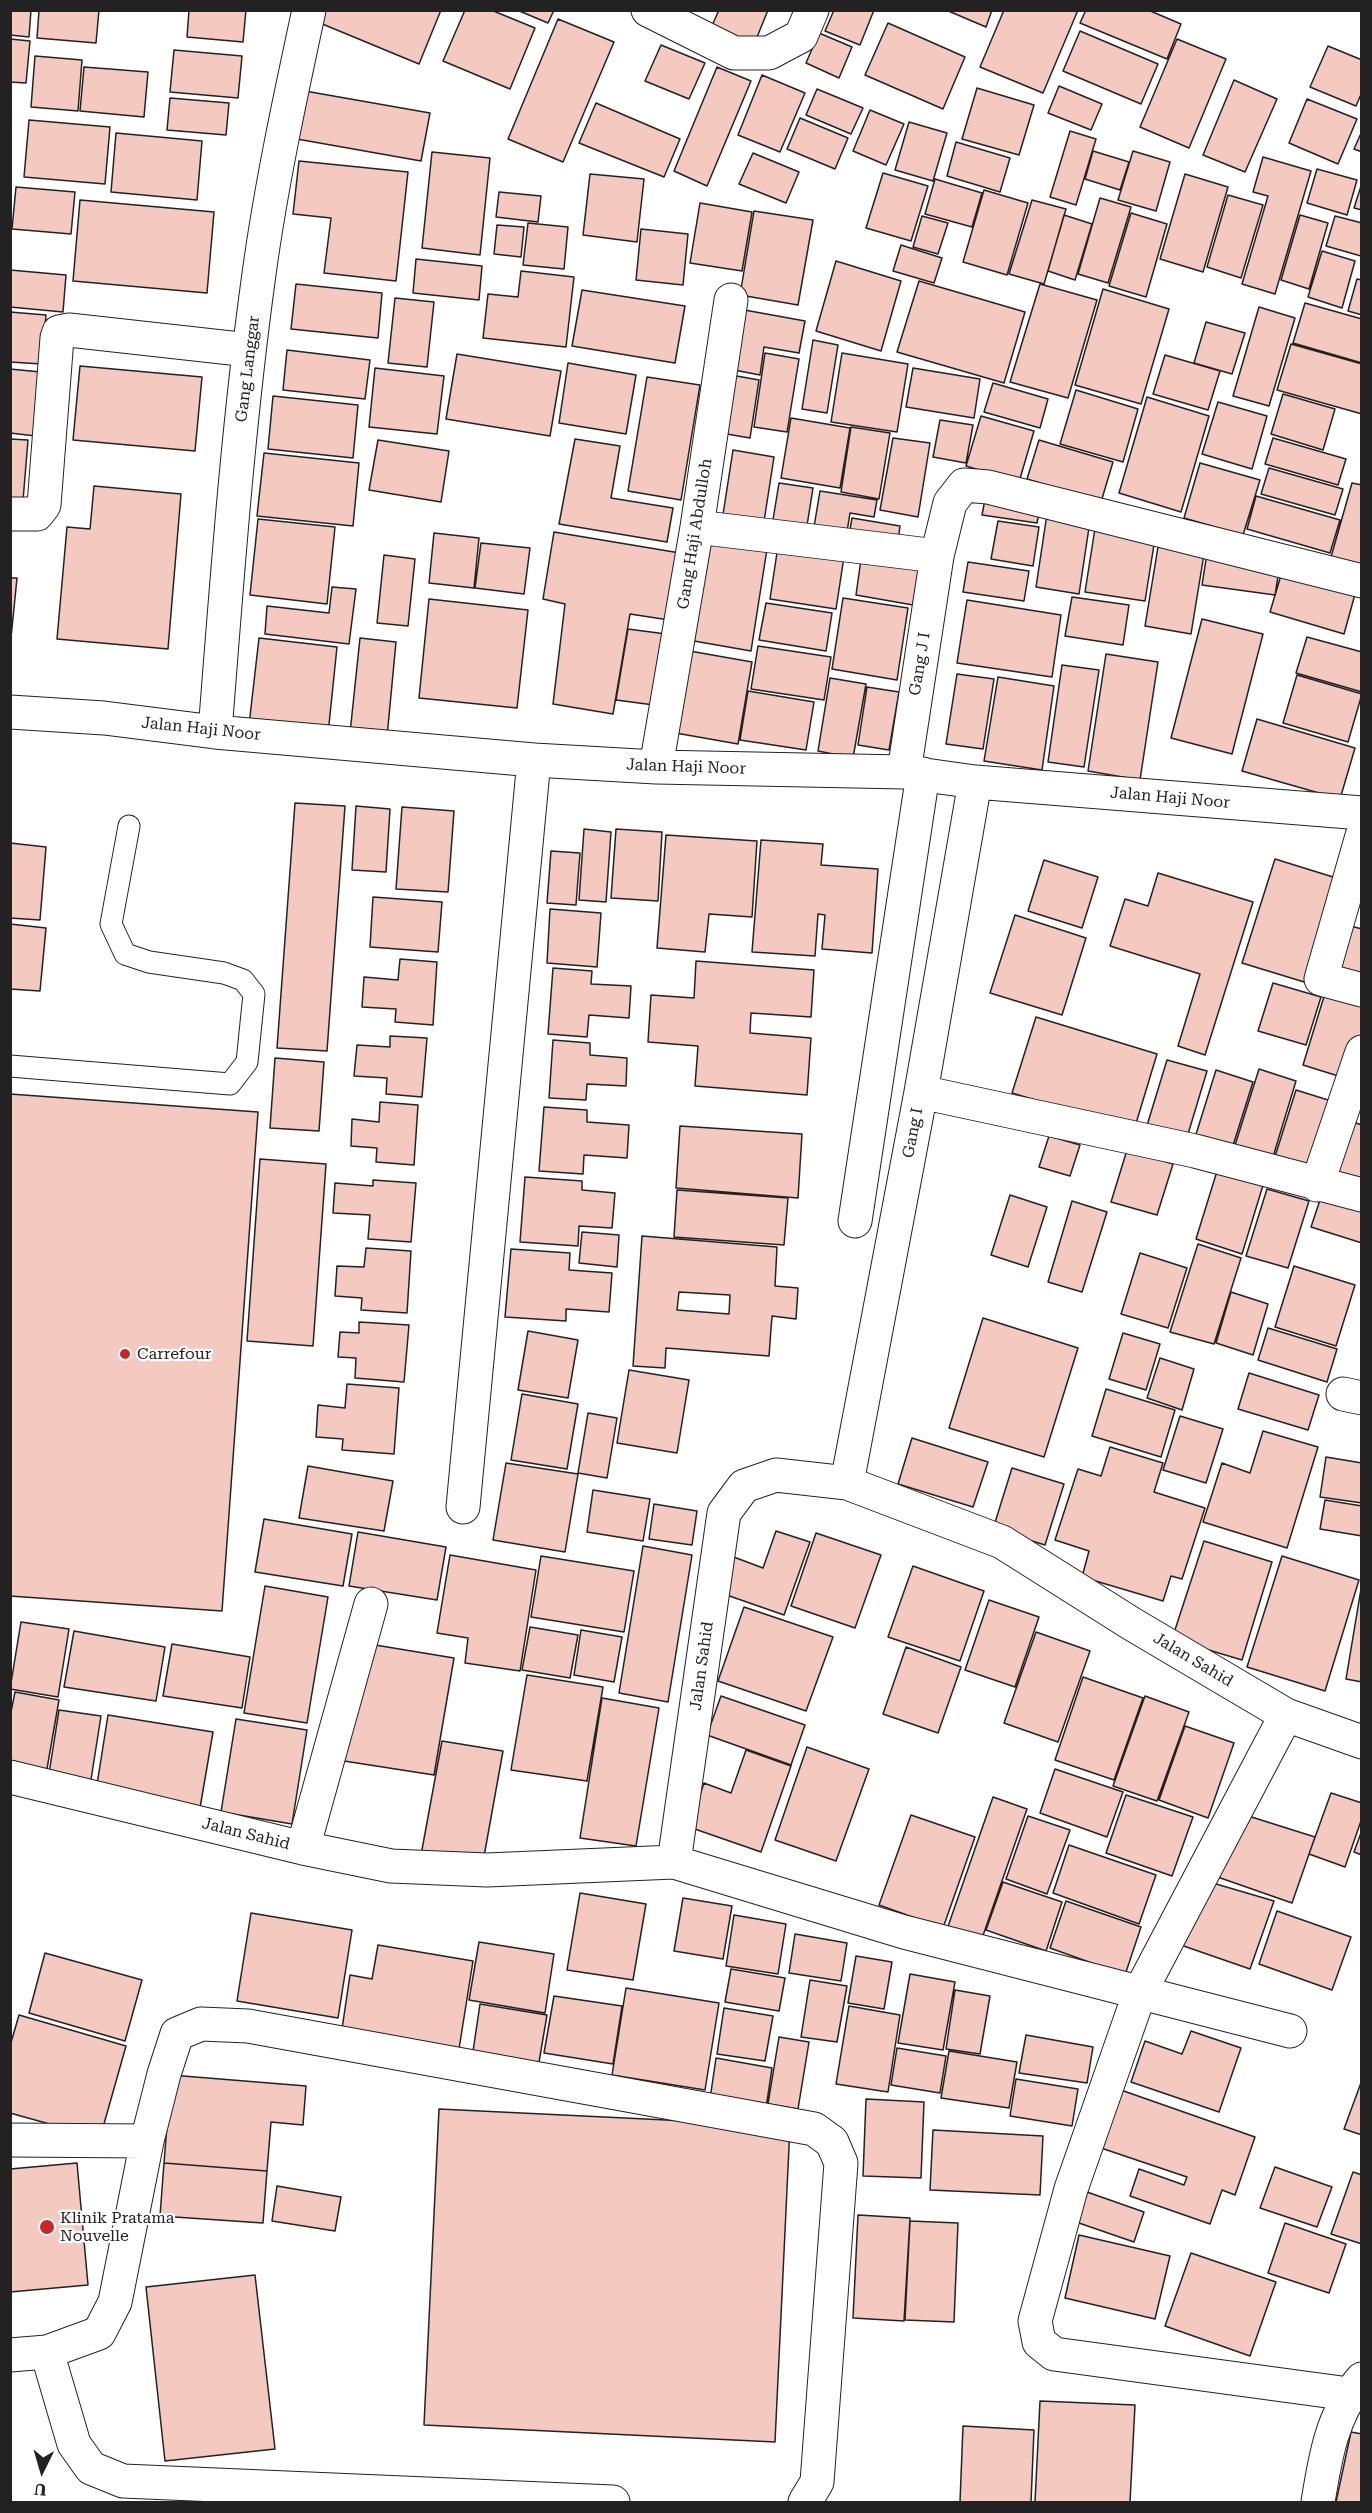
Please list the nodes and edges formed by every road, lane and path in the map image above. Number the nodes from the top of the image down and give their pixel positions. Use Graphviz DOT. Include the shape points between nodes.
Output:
graph roads {
  1 [pos="309,10"];
  2 [pos="648,10"];
  3 [pos="812,10"];
  4 [pos="731,300"];
  5 [pos="249,350"];
  6 [pos="10,514"];
  7 [pos="697,527"];
  8 [pos="937,556"];
  9 [pos="1362,581"];
  10 [pos="10,712"];
  11 [pos="215,732"];
  12 [pos="534,760"];
  13 [pos="656,767"];
  14 [pos="914,773"];
  15 [pos="975,782"];
  16 [pos="1362,813"];
  17 [pos="129,826"];
  18 [pos="1362,836"];
  19 [pos="1362,990"];
  20 [pos="1362,1052"];
  21 [pos="10,1066"];
  22 [pos="921,1092"];
  23 [pos="1317,1185"];
  24 [pos="1362,1195"];
  25 [pos="855,1221"];
  26 [pos="847,1483"];
  27 [pos="463,1507"];
  28 [pos="371,1604"];
  29 [pos="1286,1716"];
  30 [pos="1362,1742"];
  31 [pos="10,1777"];
  32 [pos="303,1848"];
  33 [pos="674,1862"];
  34 [pos="1140,1992"];
  35 [pos="1290,2031"];
  36 [pos="10,2140"];
  37 [pos="147,2141"];
  38 [pos="47,2352"];
  39 [pos="10,2355"];
  40 [pos="1355,2386"];
  41 [pos="613,2502"];
  42 [pos="805,2502"];
  43 [pos="1318,2502"];
  1 -- 5 [label="street, Gang Langgar" via="284,125"];
  2 -- 3 [label="street" via="734,53 769,53 801,36"];
  4 -- 7 [label="street, Gang Haji Abdulloh"];
  5 -- 6 [label="street" via="69,330 59,333 44,505 37,514"];
  5 -- 11 [label="street, Gang Langgar"];
  7 -- 8 [label="street"];
  7 -- 13 [label="street, Gang Haji Abdulloh"];
  8 -- 9 [label="street, Gang J I" via="950,503 964,485 988,487"];
  8 -- 14 [label="street, Gang J I"];
  10 -- 11 [label="street, Jalan Haji Noor" via="104,718"];
  11 -- 12 [label="street, Jalan Haji Noor"];
  12 -- 13 [label="street, Jalan Haji Noor"];
  12 -- 27 [label="street"];
  13 -- 14 [label="street, Jalan Haji Noor"];
  14 -- 15 [label="street, Jalan Haji Noor"];
  14 -- 25 [label="street, Gang J I"];
  15 -- 16 [label="street, Jalan Haji Noor"];
  15 -- 22 [label="street, Gang I"];
  17 -- 21 [label="lane" via="111,924 125,954 243,980 254,994 247,1062 230,1084"];
  18 -- 19 [label="street" via="1321,979"];
  20 -- 23 [label="street"];
  22 -- 23 [label="street" via="1195,1151"];
  22 -- 26 [label="street, Gang I"];
  23 -- 24 [label="street"];
  26 -- 29 [label="street, Jalan Sahid" via="1002,1542"];
  26 -- 33 [label="street, Jalan Sahid" via="776,1475 744,1486 724,1514"];
  28 -- 32 [label="street"];
  29 -- 30 [label="street, Jalan Sahid"];
  29 -- 34 [label="street"];
  31 -- 32 [label="street, Jalan Sahid"];
  32 -- 33 [label="street, Jalan Sahid" via="391,1866 487,1870"];
  33 -- 34 [label="street" via="904,1932"];
  34 -- 35 [label="street"];
  34 -- 40 [label="street" via="1071,2189 1035,2321 1039,2342 1054,2354"];
  36 -- 37 [label="street"];
  37 -- 38 [label="street" via="115,2302 99,2333"];
  37 -- 42 [label="street" via="177,2034 201,2024 248,2026 814,2129 832,2142 841,2163 817,2482"];
  38 -- 39 [label="street"];
  38 -- 41 [label="street" via="74,2444 91,2468 123,2481"];
  40 -- 43 [label="street" via="1333,2429"];
}
